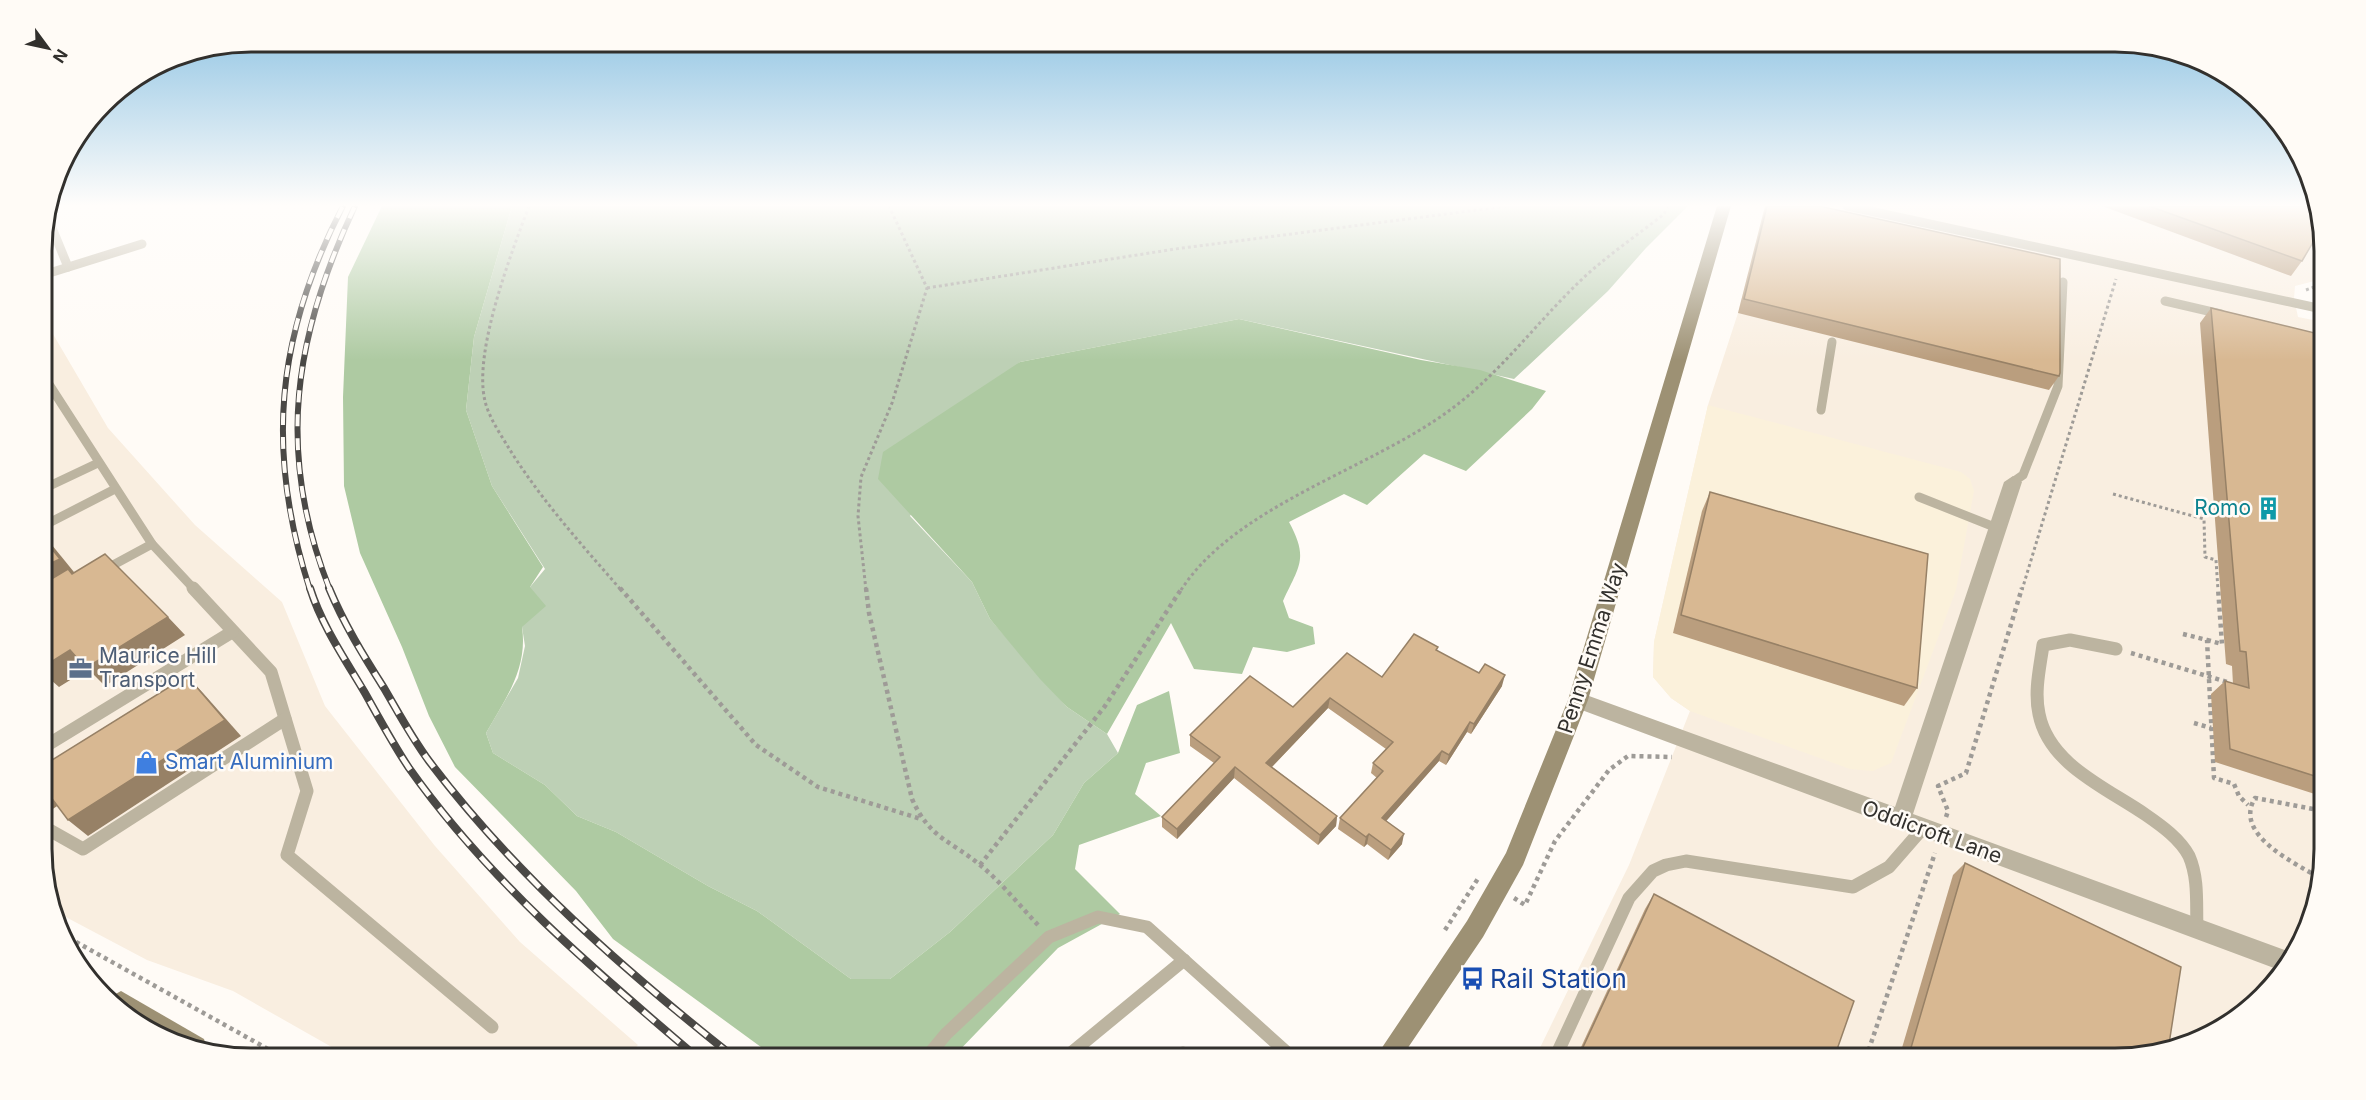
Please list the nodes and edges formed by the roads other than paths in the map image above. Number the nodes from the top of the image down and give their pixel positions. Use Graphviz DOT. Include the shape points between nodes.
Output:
graph roads {
  1 [pos="64,257"];
  2 [pos="99,257"];
  3 [pos="1709,257"];
  4 [pos="2090,257"];
  5 [pos="68,267"];
  6 [pos="53,272"];
  7 [pos="2063,282"];
  8 [pos="2165,301"];
  9 [pos="2314,307"];
  10 [pos="2233,317"];
  11 [pos="1832,342"];
  12 [pos="53,391"];
  13 [pos="1821,410"];
  14 [pos="98,463"];
  15 [pos="2013,482"];
  16 [pos="53,484"];
  17 [pos="115,489"];
  18 [pos="1919,497"];
  19 [pos="53,521"];
  20 [pos="1998,528"];
  21 [pos="152,544"];
  22 [pos="93,577"];
  23 [pos="232,632"];
  24 [pos="2116,649"];
  25 [pos="1578,700"];
  26 [pos="285,719"];
  27 [pos="52,742"];
  28 [pos="1901,820"];
  29 [pos="1932,831"];
  30 [pos="52,832"];
  31 [pos="2197,929"];
  32 [pos="2279,959"];
  33 [pos="1184,960"];
  34 [pos="492,1027"];
  35 [pos="1281,1047"];
  36 [pos="1394,1047"];
  37 [pos="1560,1047"];
  38 [pos="935,1048"];
  39 [pos="1075,1048"];
  1 -- 5 [label="lane"];
  2 -- 5 [label="lane"];
  3 -- 25 [label="main road, Penny Emma Way"];
  4 -- 9 [label="lane"];
  5 -- 6 [label="lane"];
  7 -- 15 [label="lane" via="2058,386 2023,475"];
  8 -- 10 [label="lane"];
  11 -- 13 [label="lane"];
  12 -- 14 [label="lane"];
  14 -- 16 [label="lane"];
  14 -- 17 [label="lane"];
  15 -- 20 [label="street"];
  17 -- 19 [label="lane"];
  17 -- 21 [label="lane"];
  18 -- 20 [label="lane"];
  20 -- 28 [label="street"];
  21 -- 22 [label="lane"];
  21 -- 23 [label="lane"];
  23 -- 26 [label="lane" via="271,672"];
  23 -- 27 [label="lane"];
  24 -- 31 [label="lane" via="2085,640 2058,639 2043,645 2038,719 2048,744 2070,766 2174,835 2195,873"];
  25 -- 28 [label="street, Oddicroft Lane"];
  25 -- 36 [label="main road, Penny Emma Way" via="1515,858 1475,929"];
  26 -- 30 [label="lane" via="82,849"];
  26 -- 34 [label="lane" via="307,791 287,855"];
  28 -- 29 [label="street, Oddicroft Lane"];
  29 -- 31 [label="street, Oddicroft Lane"];
  29 -- 37 [label="lane" via="1889,867 1853,887 1686,861 1662,864 1645,877 1629,898"];
  31 -- 32 [label="street, Oddicroft Lane"];
  33 -- 35 [label="lane"];
  33 -- 38 [label="lane" via="1148,927 1098,917 1049,937"];
  33 -- 39 [label="lane"];
}
